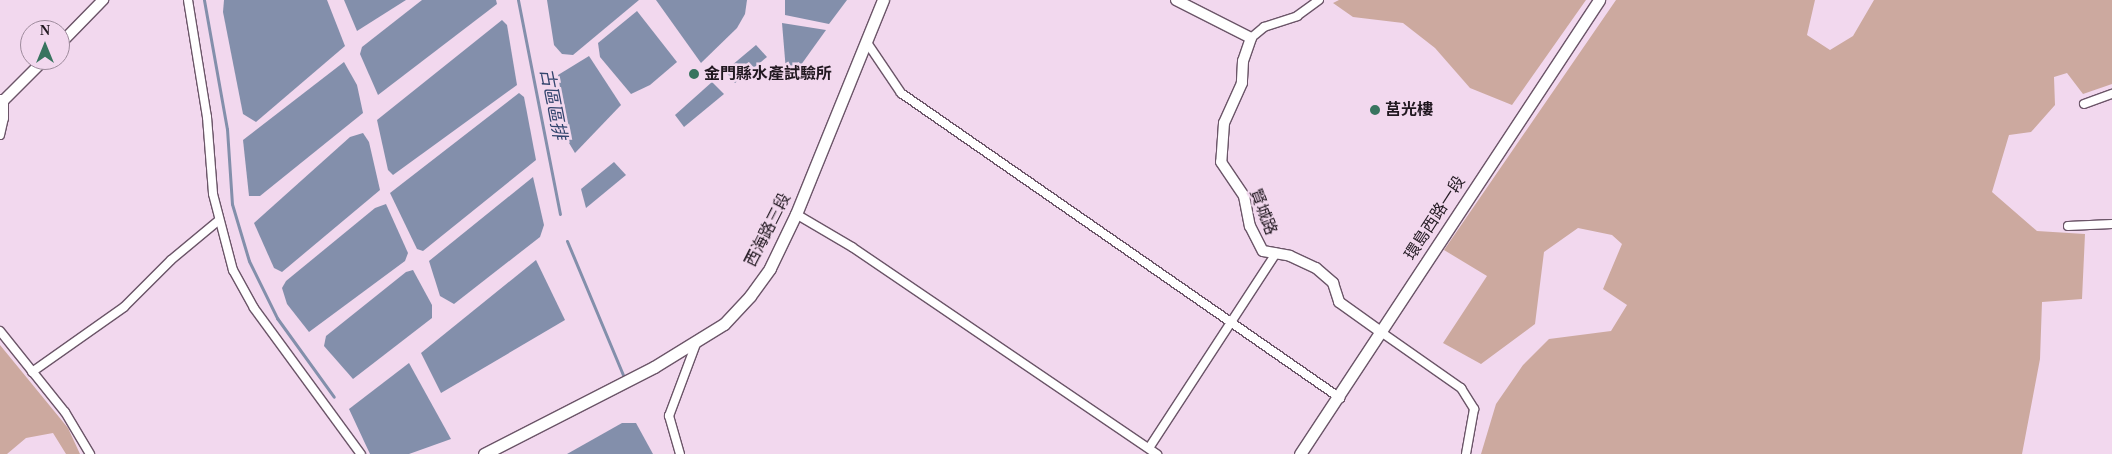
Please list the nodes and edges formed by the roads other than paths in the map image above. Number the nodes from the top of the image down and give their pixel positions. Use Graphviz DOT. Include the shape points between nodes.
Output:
graph roads {
  1 [pos="103,0"];
  2 [pos="188,0"];
  3 [pos="883,0"];
  4 [pos="1176,0"];
  5 [pos="1319,0"];
  6 [pos="1600,0"];
  7 [pos="70,34"];
  8 [pos="1251,38"];
  9 [pos="868,44"];
  10 [pos="34,70"];
  11 [pos="2112,94"];
  12 [pos="2,100"];
  13 [pos="2084,104"];
  14 [pos="0,135"];
  15 [pos="796,214"];
  16 [pos="218,221"];
  17 [pos="2112,224"];
  18 [pos="2068,226"];
  19 [pos="1276,253"];
  20 [pos="1233,325"];
  21 [pos="0,331"];
  22 [pos="1381,332"];
  23 [pos="697,341"];
  24 [pos="32,372"];
  25 [pos="1340,398"];
  26 [pos="1149,448"];
  27 [pos="90,454"];
  28 [pos="361,454"];
  29 [pos="484,454"];
  30 [pos="680,454"];
  31 [pos="1157,454"];
  32 [pos="1300,454"];
  33 [pos="1466,454"];
  1 -- 7 [label="street"];
  2 -- 16 [label="street" via="208,118"];
  3 -- 9 [label="main road, 西海路三段"];
  4 -- 8 [label="street"];
  5 -- 8 [label="street" via="1296,16 1264,27"];
  6 -- 22 [label="main road, 環島西路一段"];
  8 -- 19 [label="street, 賢城路" via="1243,61 1242,82 1224,123 1221,162 1244,196 1250,226 1263,251"];
  9 -- 15 [label="main road, 西海路三段"];
  9 -- 20 [label="street" via="901,93"];
  10 -- 12 [label="street"];
  11 -- 13 [label="street"];
  12 -- 14 [label="street"];
  15 -- 23 [label="main road, 西海路三段" via="770,268 750,296 724,324"];
  15 -- 26 [label="street" via="852,248"];
  16 -- 24 [label="street" via="171,260 124,307"];
  16 -- 28 [label="street" via="242,288"];
  17 -- 18 [label="street"];
  19 -- 20 [label="street"];
  19 -- 22 [label="street, 賢城路" via="1316,268 1333,283 1340,302"];
  20 -- 25 [label="street"];
  20 -- 26 [label="street"];
  21 -- 24 [label="street"];
  22 -- 25 [label="main road, 環島西路一段"];
  22 -- 33 [label="street" via="1461,388 1474,409"];
  23 -- 29 [label="main road, 西海路三段" via="654,367"];
  23 -- 30 [label="street" via="669,416"];
  24 -- 27 [label="street" via="65,412"];
  25 -- 32 [label="main road, 環島西路一段"];
  26 -- 31 [label="street"];
}
